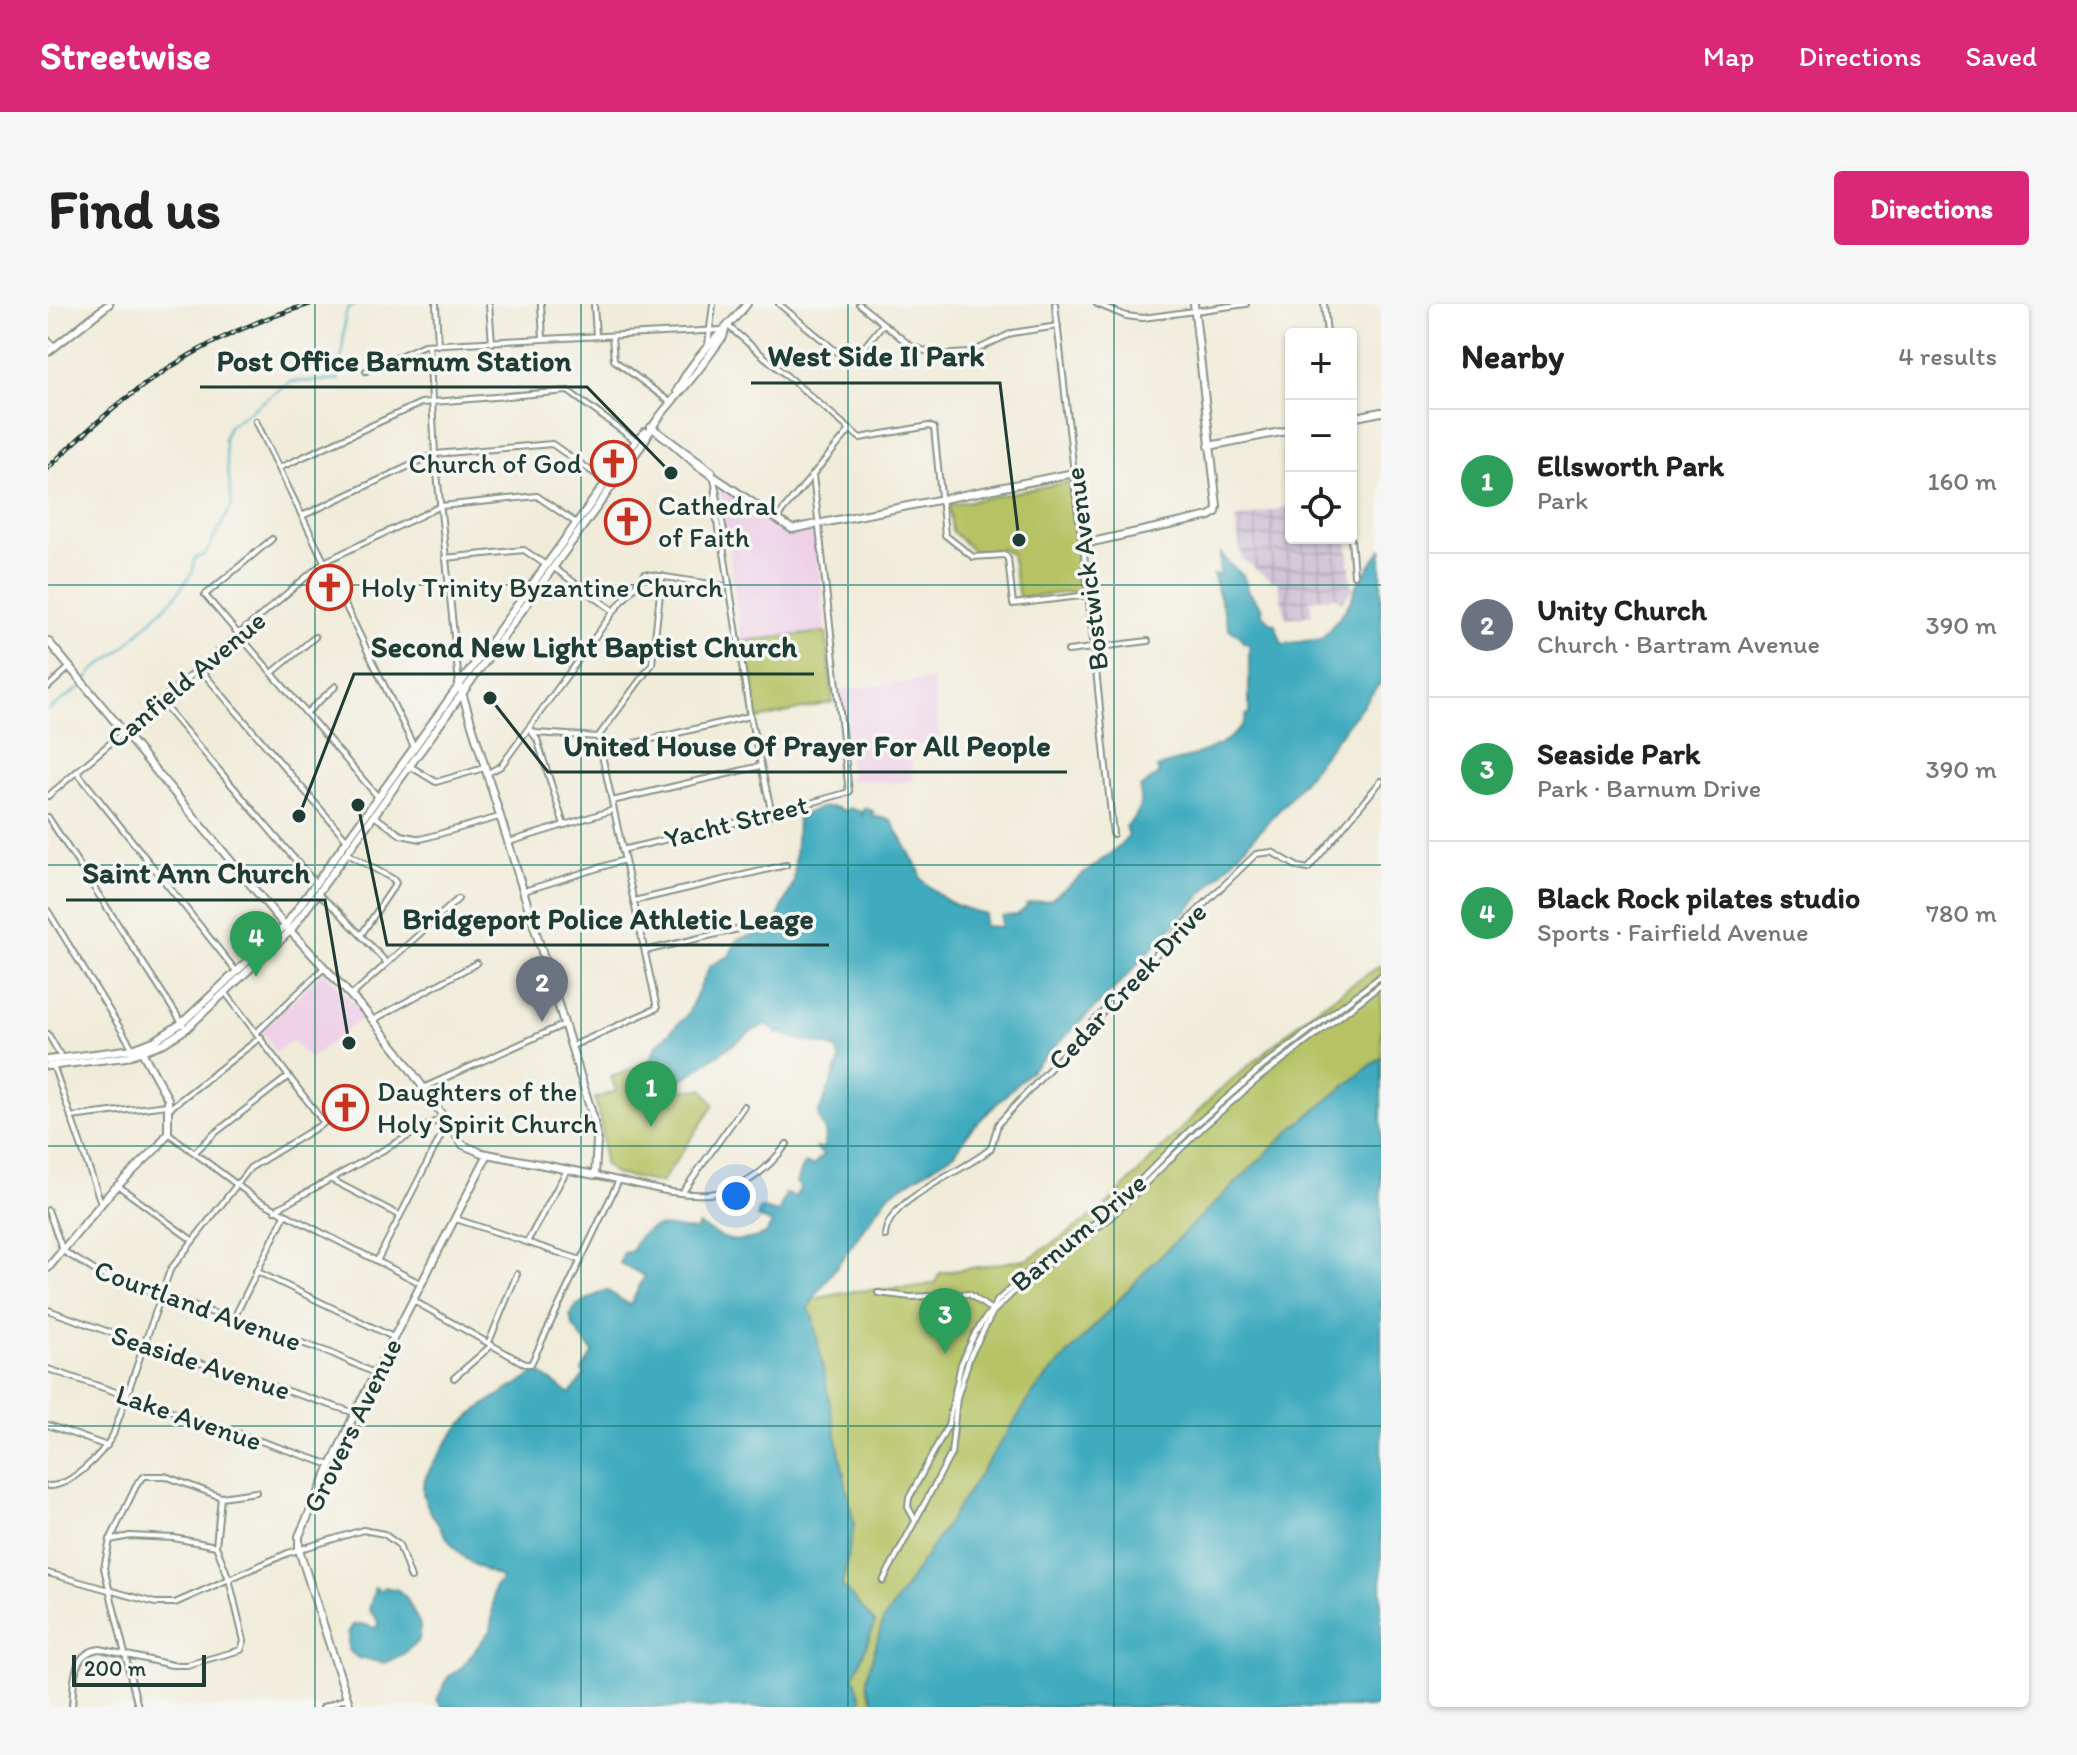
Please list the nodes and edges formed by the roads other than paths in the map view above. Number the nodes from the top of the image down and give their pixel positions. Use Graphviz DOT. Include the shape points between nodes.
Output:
graph roads {
  1 [pos="109,304"];
  2 [pos="436,304"];
  3 [pos="489,304"];
  4 [pos="541,304"];
  5 [pos="594,304"];
  6 [pos="713,304"];
  7 [pos="747,304"];
  8 [pos="779,304"];
  9 [pos="859,304"];
  10 [pos="1055,304"];
  11 [pos="1097,304"];
  12 [pos="1246,304"];
  13 [pos="1324,304"];
  14 [pos="1195,308"];
  15 [pos="883,324"];
  16 [pos="1058,326"];
  17 [pos="727,328"];
  18 [pos="1326,328"];
  19 [pos="710,330"];
  20 [pos="612,335"];
  21 [pos="596,336"];
  22 [pos="543,338"];
  23 [pos="48,340"];
  24 [pos="492,343"];
  25 [pos="429,345"];
  26 [pos="438,345"];
  27 [pos="707,346"];
  28 [pos="51,350"];
  29 [pos="366,371"];
  30 [pos="673,398"];
  31 [pos="432,402"];
  32 [pos="1381,412"];
  33 [pos="1357,417"];
  34 [pos="256,421"];
  35 [pos="651,427"];
  36 [pos="850,430"];
  37 [pos="1285,431"];
  38 [pos="639,443"];
  39 [pos="1209,446"];
  40 [pos="435,454"];
  41 [pos="279,468"];
  42 [pos="1074,473"];
  43 [pos="713,474"];
  44 [pos="813,475"];
  45 [pos="609,483"];
  46 [pos="942,501"];
  47 [pos="441,506"];
  48 [pos="302,516"];
  49 [pos="776,519"];
  50 [pos="578,525"];
  51 [pos="817,525"];
  52 [pos="272,539"];
  53 [pos="1083,544"];
  54 [pos="1351,544"];
  55 [pos="445,558"];
  56 [pos="324,562"];
  57 [pos="549,566"];
  58 [pos="1354,575"];
  59 [pos="662,576"];
  60 [pos="730,587"];
  61 [pos="1089,595"];
  62 [pos="614,611"];
  63 [pos="238,635"];
  64 [pos="315,637"];
  65 [pos="48,641"];
  66 [pos="1148,641"];
  67 [pos="1095,648"];
  68 [pos="1068,651"];
  69 [pos="70,667"];
  70 [pos="199,668"];
  71 [pos="272,673"];
  72 [pos="336,686"];
  73 [pos="48,687"];
  74 [pos="461,687"];
  75 [pos="160,701"];
  76 [pos="306,713"];
  77 [pos="750,716"];
  78 [pos="528,729"];
  79 [pos="124,733"];
  80 [pos="598,737"];
  81 [pos="416,749"];
  82 [pos="601,751"];
  83 [pos="406,764"];
  84 [pos="761,766"];
  85 [pos="487,770"];
  86 [pos="77,772"];
  87 [pos="1381,781"];
  88 [pos="48,796"];
  89 [pos="380,800"];
  90 [pos="611,801"];
  91 [pos="613,810"];
  92 [pos="370,814"];
  93 [pos="772,814"];
  94 [pos="501,816"];
  95 [pos="48,817"];
  96 [pos="564,825"];
  97 [pos="1113,834"];
  98 [pos="349,842"];
  99 [pos="509,842"];
  100 [pos="622,850"];
  101 [pos="342,852"];
  102 [pos="624,860"];
  103 [pos="786,865"];
  104 [pos="316,888"];
  105 [pos="524,891"];
  106 [pos="458,899"];
  107 [pos="634,901"];
  108 [pos="48,911"];
  109 [pos="288,928"];
  110 [pos="742,928"];
  111 [pos="361,935"];
  112 [pos="645,951"];
  113 [pos="387,963"];
  114 [pos="477,963"];
  115 [pos="326,967"];
  116 [pos="239,974"];
  117 [pos="1381,976"];
  118 [pos="1381,985"];
  119 [pos="223,989"];
  120 [pos="352,995"];
  121 [pos="373,1020"];
  122 [pos="565,1024"];
  123 [pos="184,1026"];
  124 [pos="257,1032"];
  125 [pos="48,1034"];
  126 [pos="261,1037"];
  127 [pos="572,1046"];
  128 [pos="137,1051"];
  129 [pos="63,1061"];
  130 [pos="50,1062"];
  131 [pos="289,1076"];
  132 [pos="423,1088"];
  133 [pos="169,1106"];
  134 [pos="744,1106"];
  135 [pos="71,1117"];
  136 [pos="445,1120"];
  137 [pos="168,1133"];
  138 [pos="787,1144"];
  139 [pos="194,1153"];
  140 [pos="488,1154"];
  141 [pos="567,1170"];
  142 [pos="595,1175"];
  143 [pos="332,1180"];
  144 [pos="619,1180"];
  145 [pos="117,1185"];
  146 [pos="237,1185"];
  147 [pos="682,1193"];
  148 [pos="101,1203"];
  149 [pos="48,1210"];
  150 [pos="275,1210"];
  151 [pos="285,1215"];
  152 [pos="399,1215"];
  153 [pos="456,1219"];
  154 [pos="885,1236"];
  155 [pos="192,1240"];
  156 [pos="527,1242"];
  157 [pos="63,1251"];
  158 [pos="581,1260"];
  159 [pos="377,1261"];
  160 [pos="48,1268"];
  161 [pos="256,1271"];
  162 [pos="517,1274"];
  163 [pos="422,1284"];
  164 [pos="878,1293"];
  165 [pos="162,1295"];
  166 [pos="414,1301"];
  167 [pos="48,1310"];
  168 [pos="992,1311"];
  169 [pos="233,1320"];
  170 [pos="395,1338"];
  171 [pos="491,1344"];
  172 [pos="145,1345"];
  173 [pos="48,1369"];
  174 [pos="376,1374"];
  175 [pos="454,1378"];
  176 [pos="127,1396"];
  177 [pos="355,1413"];
  178 [pos="48,1425"];
  179 [pos="107,1446"];
  180 [pos="331,1465"];
  181 [pos="48,1486"];
  182 [pos="256,1492"];
  183 [pos="221,1497"];
  184 [pos="915,1520"];
  185 [pos="110,1540"];
  186 [pos="216,1546"];
  187 [pos="299,1550"];
  188 [pos="48,1573"];
  189 [pos="411,1578"];
  190 [pos="229,1579"];
  191 [pos="883,1581"];
  192 [pos="108,1590"];
  193 [pos="126,1656"];
  194 [pos="347,1698"];
  195 [pos="72,1707"];
  196 [pos="138,1707"];
  197 [pos="323,1707"];
  198 [pos="350,1707"];
  1 -- 28 [label="street"];
  2 -- 26 [label="street"];
  3 -- 24 [label="street"];
  4 -- 22 [label="street"];
  5 -- 21 [label="street"];
  6 -- 19 [label="street"];
  7 -- 17 [label="street"];
  8 -- 15 [label="street" via="848,361"];
  9 -- 15 [label="street"];
  10 -- 16 [label="street, Bostwick Avenue"];
  11 -- 14 [label="street" via="1143,318"];
  12 -- 14 [label="street"];
  13 -- 18 [label="street"];
  14 -- 39 [label="street"];
  15 -- 16 [label="street" via="918,350 949,356 970,353 1012,333"];
  16 -- 42 [label="street, Bostwick Avenue"];
  17 -- 19 [label="street"];
  17 -- 27 [label="street"];
  17 -- 30 [label="street"];
  17 -- 36 [label="street"];
  19 -- 20 [label="street"];
  19 -- 27 [label="street"];
  20 -- 21 [label="street"];
  20 -- 30 [label="street" via="614,360"];
  21 -- 22 [label="street"];
  22 -- 24 [label="street"];
  23 -- 28 [label="street"];
  24 -- 26 [label="street"];
  25 -- 26 [label="street"];
  25 -- 29 [label="street"];
  25 -- 31 [label="street"];
  27 -- 30 [label="street"];
  30 -- 35 [label="street"];
  31 -- 38 [label="street" via="568,391"];
  31 -- 40 [label="street"];
  31 -- 41 [label="street"];
  32 -- 33 [label="street"];
  34 -- 41 [label="street"];
  35 -- 38 [label="street"];
  35 -- 43 [label="street"];
  36 -- 44 [label="street"];
  36 -- 46 [label="street" via="860,438 934,428"];
  37 -- 39 [label="street"];
  38 -- 45 [label="street"];
  39 -- 53 [label="street" via="1216,512"];
  40 -- 45 [label="street" via="552,444"];
  40 -- 47 [label="street"];
  40 -- 48 [label="street"];
  41 -- 48 [label="street"];
  42 -- 46 [label="street"];
  42 -- 53 [label="street, Bostwick Avenue"];
  43 -- 49 [label="street"];
  43 -- 60 [label="street"];
  44 -- 49 [label="street"];
  44 -- 51 [label="street"];
  45 -- 50 [label="street"];
  46 -- 51 [label="street"];
  46 -- 61 [label="street" via="948,539 973,557 1001,554 1008,559 1013,604"];
  47 -- 50 [label="street, Canfield Avenue" via="537,496"];
  47 -- 55 [label="street"];
  47 -- 56 [label="street, Canfield Avenue"];
  48 -- 56 [label="street"];
  49 -- 51 [label="street" via="792,529"];
  50 -- 57 [label="street"];
  51 -- 93 [label="street, Yacht Street" via="849,792"];
  52 -- 63 [label="street" via="205,595"];
  53 -- 61 [label="street, Bostwick Avenue"];
  54 -- 58 [label="street"];
  55 -- 57 [label="street" via="524,550"];
  55 -- 74 [label="street"];
  56 -- 63 [label="street, Canfield Avenue"];
  56 -- 81 [label="street"];
  57 -- 62 [label="street"];
  57 -- 74 [label="street"];
  59 -- 60 [label="street"];
  59 -- 62 [label="street" via="645,574"];
  59 -- 80 [label="street" via="652,664"];
  60 -- 77 [label="street"];
  61 -- 67 [label="street, Bostwick Avenue"];
  62 -- 78 [label="street"];
  63 -- 70 [label="street, Canfield Avenue"];
  63 -- 71 [label="street"];
  64 -- 71 [label="street"];
  65 -- 69 [label="street"];
  66 -- 67 [label="street"];
  67 -- 68 [label="street"];
  67 -- 97 [label="street, Bostwick Avenue"];
  69 -- 73 [label="street"];
  69 -- 79 [label="street"];
  70 -- 75 [label="street, Canfield Avenue"];
  70 -- 98 [label="street"];
  71 -- 76 [label="street"];
  72 -- 76 [label="street"];
  74 -- 81 [label="street"];
  74 -- 85 [label="street"];
  75 -- 79 [label="street, Canfield Avenue"];
  75 -- 104 [label="street"];
  76 -- 89 [label="street"];
  77 -- 82 [label="street"];
  77 -- 84 [label="street"];
  78 -- 80 [label="street"];
  78 -- 85 [label="street" via="501,766"];
  78 -- 96 [label="street" via="537,739"];
  79 -- 86 [label="street, Canfield Avenue"];
  79 -- 109 [label="street"];
  80 -- 82 [label="street"];
  81 -- 83 [label="street"];
  82 -- 90 [label="street"];
  83 -- 85 [label="street" via="436,782"];
  83 -- 89 [label="street"];
  84 -- 90 [label="street"];
  84 -- 93 [label="street"];
  85 -- 94 [label="street"];
  86 -- 88 [label="street, Canfield Avenue"];
  86 -- 116 [label="street"];
  87 -- 154 [label="street, Cedar Creek Drive" via="1308,869 1272,852 1256,854 998,1124 991,1148 915,1195 889,1220"];
  89 -- 92 [label="street"];
  90 -- 91 [label="street"];
  91 -- 96 [label="street"];
  91 -- 100 [label="street"];
  92 -- 94 [label="street" via="401,835 421,839"];
  92 -- 98 [label="street"];
  93 -- 100 [label="street, Yacht Street"];
  94 -- 99 [label="street"];
  95 -- 123 [label="street"];
  96 -- 99 [label="street"];
  98 -- 101 [label="street"];
  99 -- 105 [label="street"];
  100 -- 102 [label="street"];
  101 -- 104 [label="street"];
  101 -- 111 [label="street" via="396,883"];
  102 -- 105 [label="street"];
  102 -- 107 [label="street"];
  103 -- 107 [label="street"];
  104 -- 109 [label="street"];
  104 -- 111 [label="street"];
  105 -- 122 [label="street"];
  106 -- 113 [label="street"];
  107 -- 112 [label="street"];
  108 -- 128 [label="street"];
  109 -- 115 [label="street"];
  109 -- 116 [label="street"];
  110 -- 112 [label="street"];
  111 -- 113 [label="street"];
  112 -- 127 [label="street" via="657,1008"];
  113 -- 120 [label="street"];
  114 -- 121 [label="street"];
  115 -- 120 [label="street"];
  115 -- 124 [label="street"];
  116 -- 119 [label="street"];
  117 -- 168 [label="street, Barnum Drive" via="1262,1067 1192,1128 1113,1209 1021,1276"];
  118 -- 168 [label="street, Barnum Drive" via="1259,1078 1110,1218"];
  119 -- 123 [label="street"];
  119 -- 124 [label="street"];
  120 -- 121 [label="street"];
  121 -- 132 [label="street"];
  122 -- 127 [label="street"];
  122 -- 132 [label="street"];
  123 -- 128 [label="street"];
  124 -- 126 [label="street"];
  125 -- 129 [label="street"];
  126 -- 131 [label="street"];
  126 -- 133 [label="street"];
  127 -- 142 [label="street" via="597,1131"];
  128 -- 129 [label="street"];
  128 -- 133 [label="street"];
  129 -- 130 [label="street"];
  130 -- 135 [label="street"];
  131 -- 139 [label="street"];
  131 -- 146 [label="street" via="324,1123 250,1168"];
  132 -- 136 [label="street"];
  133 -- 135 [label="street"];
  133 -- 137 [label="street"];
  134 -- 147 [label="street"];
  135 -- 148 [label="street"];
  136 -- 140 [label="street" via="466,1147"];
  136 -- 143 [label="street"];
  136 -- 152 [label="street"];
  137 -- 139 [label="street"];
  137 -- 145 [label="street"];
  138 -- 147 [label="street" via="752,1180 711,1195"];
  139 -- 146 [label="street"];
  140 -- 141 [label="street"];
  140 -- 153 [label="street, Grovers Avenue"];
  141 -- 142 [label="street"];
  141 -- 156 [label="street"];
  142 -- 144 [label="street"];
  143 -- 150 [label="street"];
  143 -- 152 [label="street"];
  144 -- 147 [label="street"];
  144 -- 158 [label="street"];
  145 -- 148 [label="street"];
  145 -- 155 [label="street"];
  146 -- 150 [label="street"];
  146 -- 155 [label="street"];
  148 -- 157 [label="street"];
  149 -- 157 [label="street, Courtland Avenue"];
  150 -- 151 [label="street"];
  151 -- 159 [label="street"];
  151 -- 161 [label="street"];
  152 -- 159 [label="street"];
  153 -- 156 [label="street"];
  153 -- 163 [label="street, Grovers Avenue"];
  155 -- 165 [label="street" via="170,1270"];
  156 -- 158 [label="street"];
  157 -- 160 [label="street"];
  157 -- 165 [label="street, Courtland Avenue" via="102,1275"];
  158 -- 171 [label="street" via="531,1364"];
  159 -- 163 [label="street"];
  161 -- 169 [label="street"];
  161 -- 170 [label="street"];
  162 -- 171 [label="street"];
  163 -- 166 [label="street, Grovers Avenue"];
  164 -- 168 [label="street" via="969,1294"];
  165 -- 169 [label="street, Courtland Avenue"];
  165 -- 172 [label="street"];
  166 -- 170 [label="street, Grovers Avenue"];
  166 -- 171 [label="street"];
  167 -- 172 [label="street, Seaside Avenue"];
  168 -- 184 [label="street, Barnum Drive" via="963,1377 951,1454"];
  168 -- 184 [label="street, Barnum Drive" via="961,1364 943,1437 909,1498"];
  169 -- 174 [label="street, Courtland Avenue"];
  170 -- 174 [label="street, Grovers Avenue"];
  171 -- 175 [label="street"];
  172 -- 176 [label="street"];
  172 -- 177 [label="street, Seaside Avenue"];
  173 -- 176 [label="street, Lake Avenue"];
  174 -- 177 [label="street, Grovers Avenue"];
  176 -- 179 [label="street"];
  176 -- 180 [label="street, Lake Avenue"];
  177 -- 180 [label="street, Grovers Avenue"];
  178 -- 179 [label="street"];
  179 -- 181 [label="street" via="65,1484"];
  180 -- 187 [label="street, Grovers Avenue" via="302,1529"];
  182 -- 183 [label="street"];
  183 -- 185 [label="street" via="165,1476 145,1476"];
  183 -- 186 [label="street"];
  184 -- 191 [label="street, Barnum Drive"];
  185 -- 186 [label="street" via="174,1538"];
  185 -- 192 [label="street" via="104,1568"];
  186 -- 190 [label="street"];
  187 -- 189 [label="street" via="373,1531 399,1545"];
  187 -- 190 [label="street"];
  187 -- 194 [label="street, Grovers Avenue"];
  188 -- 192 [label="street"];
  190 -- 192 [label="street" via="165,1604"];
  190 -- 193 [label="street" via="244,1641 241,1650 187,1665"];
  192 -- 193 [label="street"];
  193 -- 195 [label="street" via="100,1649 86,1652 76,1668"];
  193 -- 196 [label="street"];
  194 -- 197 [label="street"];
  194 -- 198 [label="street, Grovers Avenue"];
}
